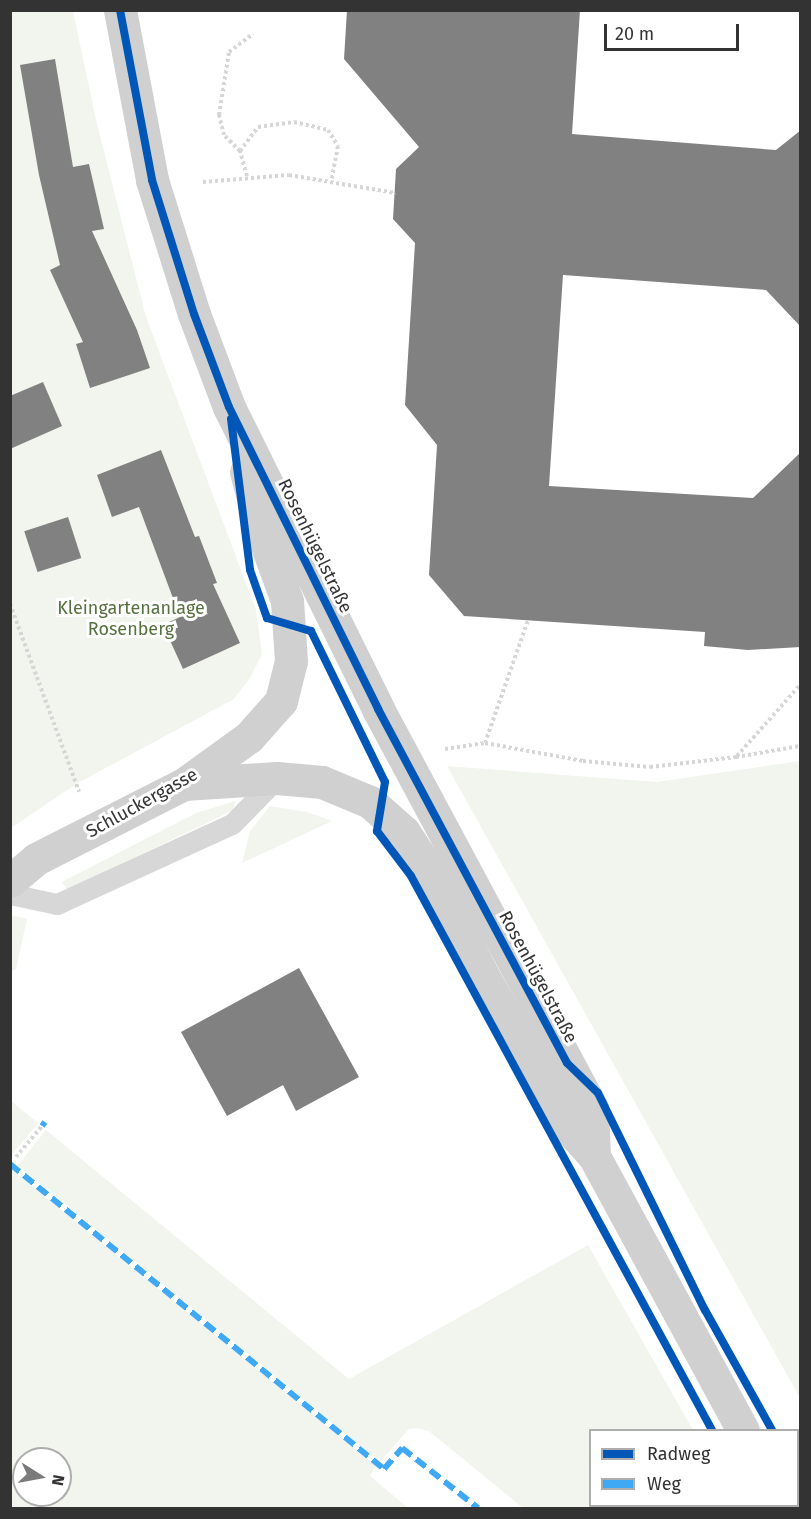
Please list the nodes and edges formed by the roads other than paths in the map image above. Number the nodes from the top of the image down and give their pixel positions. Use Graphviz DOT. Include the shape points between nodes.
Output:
graph roads {
  1 [pos="120,10"];
  2 [pos="229,407"];
  3 [pos="277,778"];
  4 [pos="184,784"];
  5 [pos="10,881"];
  6 [pos="10,894"];
  7 [pos="594,1156"];
  8 [pos="742,1429"];
  1 -- 2 [label="main road, Rosenhügelstraße" via="152,180 194,314"];
  2 -- 4 [label="main road, Schluckergasse" via="262,532 287,601 291,661 281,701 249,737"];
  2 -- 7 [label="main road, Rosenhügelstraße" via="378,709 592,1108"];
  3 -- 4 [label="main road"];
  3 -- 6 [label="lane" via="232,824 57,904"];
  3 -- 7 [label="main road" via="322,782 370,802 404,832 435,880 567,1126"];
  4 -- 5 [label="main road, Schluckergasse" via="36,859"];
  7 -- 8 [label="main road, Rosenhügelstraße"];
}
